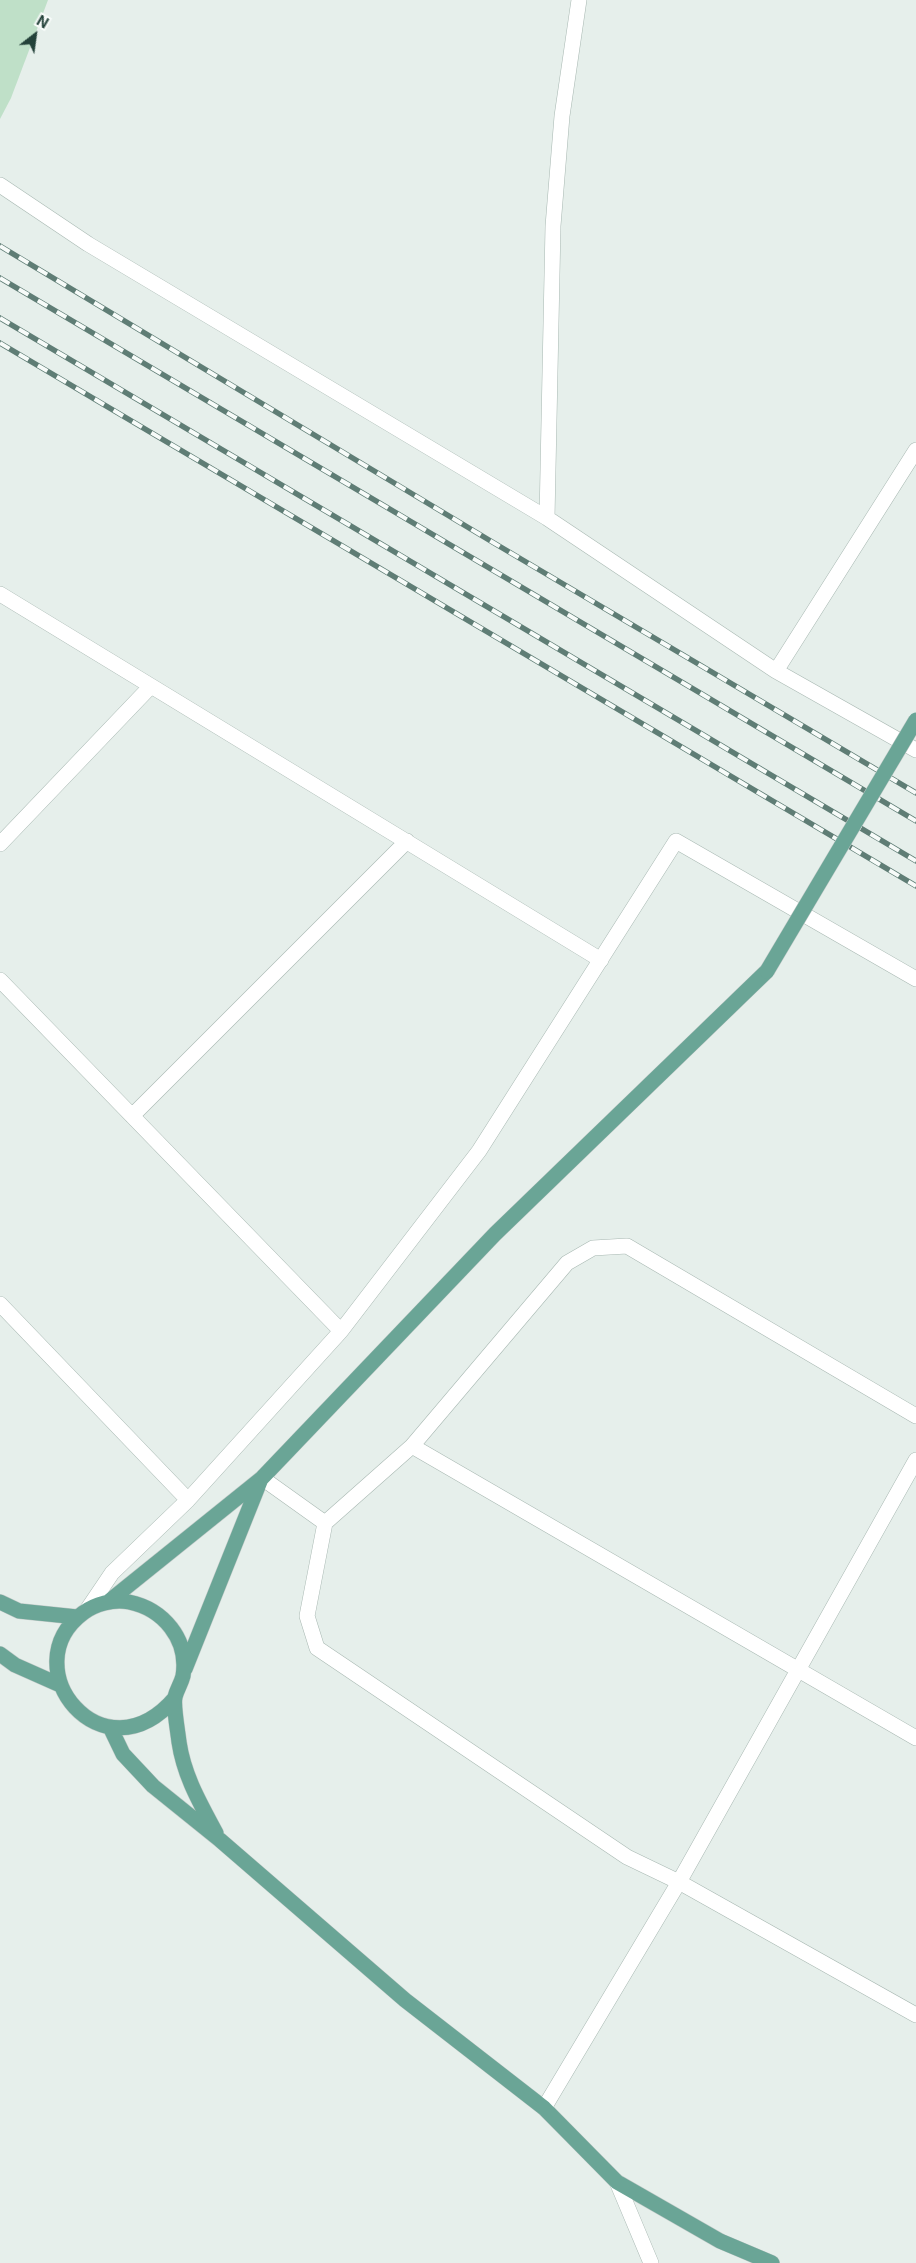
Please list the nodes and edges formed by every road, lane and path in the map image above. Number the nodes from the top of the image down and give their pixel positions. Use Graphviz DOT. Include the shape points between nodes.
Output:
graph roads {
  1 [pos="579,0"];
  2 [pos="0,185"];
  3 [pos="916,450"];
  4 [pos="547,518"];
  5 [pos="0,594"];
  6 [pos="776,671"];
  7 [pos="151,686"];
  8 [pos="916,720"];
  9 [pos="916,750"];
  10 [pos="408,842"];
  11 [pos="0,844"];
  12 [pos="601,960"];
  13 [pos="916,979"];
  14 [pos="0,980"];
  15 [pos="132,1116"];
  16 [pos="0,1304"];
  17 [pos="340,1331"];
  18 [pos="916,1416"];
  19 [pos="412,1446"];
  20 [pos="916,1460"];
  21 [pos="262,1478"];
  22 [pos="188,1500"];
  23 [pos="325,1523"];
  24 [pos="0,1602"];
  25 [pos="108,1602"];
  26 [pos="82,1614"];
  27 [pos="0,1654"];
  28 [pos="798,1669"];
  29 [pos="183,1674"];
  30 [pos="60,1686"];
  31 [pos="174,1698"];
  32 [pos="110,1727"];
  33 [pos="916,1738"];
  34 [pos="220,1840"];
  35 [pos="679,1882"];
  36 [pos="916,2015"];
  37 [pos="544,2108"];
  38 [pos="617,2182"];
  39 [pos="651,2263"];
  40 [pos="772,2263"];
  1 -- 4 [label="street" via="562,116 553,226"];
  2 -- 4 [label="street" via="88,244"];
  3 -- 6 [label="street"];
  4 -- 6 [label="street"];
  5 -- 7 [label="street"];
  6 -- 9 [label="street"];
  7 -- 10 [label="street"];
  7 -- 11 [label="street"];
  8 -- 21 [label="main road, bridge" via="768,971 495,1234"];
  10 -- 12 [label="street"];
  10 -- 15 [label="street"];
  12 -- 13 [label="street" via="676,841"];
  12 -- 17 [label="street" via="479,1151"];
  14 -- 15 [label="street"];
  15 -- 17 [label="street"];
  16 -- 22 [label="street"];
  17 -- 22 [label="street"];
  18 -- 19 [label="street" via="627,1246 593,1248 567,1263"];
  19 -- 23 [label="street"];
  19 -- 28 [label="street"];
  20 -- 28 [label="street"];
  21 -- 23 [label="street"];
  21 -- 25 [label="main road"];
  21 -- 29 [label="main road"];
  22 -- 26 [label="street" via="112,1573"];
  23 -- 35 [label="street" via="307,1616 317,1648 628,1856"];
  24 -- 26 [label="main road" via="19,1611"];
  25 -- 26 [label="main road"];
  25 -- 29 [label="main road" via="142,1604 158,1613 179,1640 184,1656"];
  26 -- 30 [label="main road" via="66,1632 58,1649"];
  27 -- 30 [label="main road" via="15,1665"];
  28 -- 33 [label="street"];
  28 -- 35 [label="street"];
  29 -- 31 [label="main road"];
  30 -- 32 [label="main road" via="79,1713"];
  31 -- 32 [label="main road" via="147,1722 129,1728"];
  31 -- 34 [label="main road" via="179,1744 191,1787"];
  32 -- 34 [label="main road" via="123,1754 153,1786"];
  34 -- 37 [label="main road" via="405,2000"];
  35 -- 36 [label="street"];
  35 -- 37 [label="street"];
  37 -- 38 [label="main road"];
  38 -- 39 [label="street"];
  38 -- 40 [label="main road" via="720,2241"];
}
